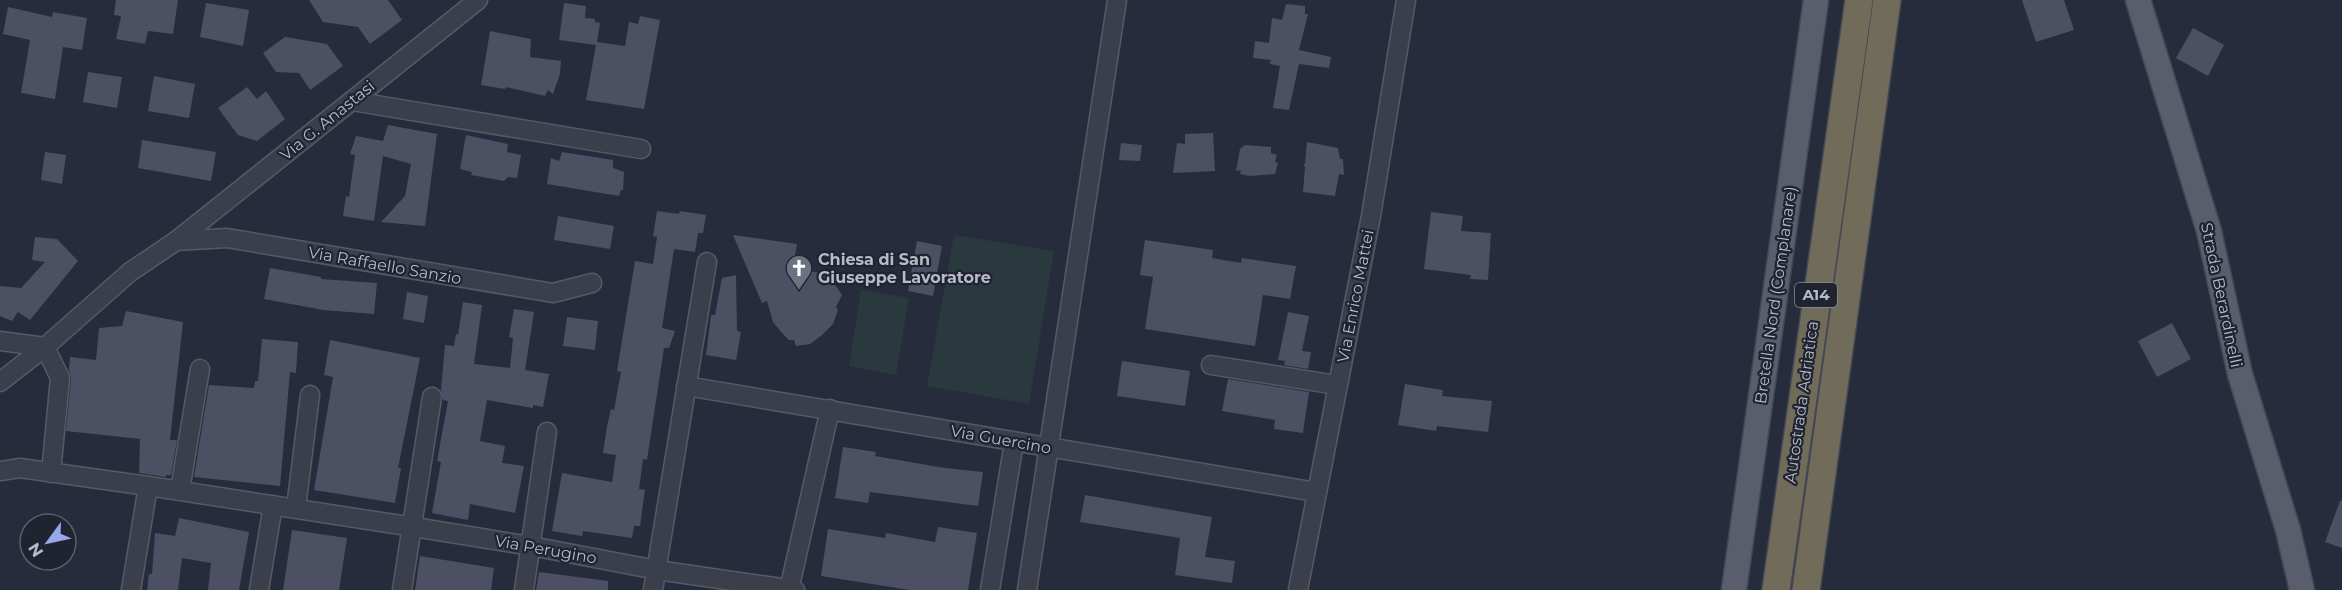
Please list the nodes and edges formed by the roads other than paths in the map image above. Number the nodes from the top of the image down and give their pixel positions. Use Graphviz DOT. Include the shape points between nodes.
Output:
graph roads {
  1 [pos="478,0"];
  2 [pos="1117,0"];
  3 [pos="1406,0"];
  4 [pos="1816,0"];
  5 [pos="1859,0"];
  6 [pos="1887,0"];
  7 [pos="2138,0"];
  8 [pos="352,101"];
  9 [pos="641,149"];
  10 [pos="176,241"];
  11 [pos="707,262"];
  12 [pos="592,283"];
  13 [pos="0,341"];
  14 [pos="45,347"];
  15 [pos="1211,365"];
  16 [pos="200,369"];
  17 [pos="0,382"];
  18 [pos="1337,385"];
  19 [pos="686,386"];
  20 [pos="310,395"];
  21 [pos="432,397"];
  22 [pos="830,409"];
  23 [pos="547,432"];
  24 [pos="1014,442"];
  25 [pos="1050,448"];
  26 [pos="0,471"];
  27 [pos="51,472"];
  28 [pos="148,486"];
  29 [pos="180,490"];
  30 [pos="1316,492"];
  31 [pos="273,505"];
  32 [pos="296,508"];
  33 [pos="414,527"];
  34 [pos="531,546"];
  35 [pos="657,570"];
  36 [pos="131,590"];
  37 [pos="260,590"];
  38 [pos="402,590"];
  39 [pos="524,590"];
  40 [pos="653,590"];
  41 [pos="791,590"];
  42 [pos="990,590"];
  43 [pos="1027,590"];
  44 [pos="1298,590"];
  45 [pos="1734,590"];
  46 [pos="1776,590"];
  47 [pos="1806,590"];
  48 [pos="2302,590"];
  1 -- 8 [label="street, Via G. Anastasi"];
  2 -- 25 [label="street"];
  3 -- 18 [label="street, Via Enrico Mattei" via="1371,216"];
  4 -- 45 [label="main road, Bretella Nord (Complanare)"];
  5 -- 46 [label="highway, Autostrada Adriatica / A14"];
  6 -- 47 [label="highway, Autostrada Adriatica / A14"];
  7 -- 48 [label="main road, Strada Berardinelli" via="2209,231 2240,374 2288,530"];
  8 -- 9 [label="street"];
  8 -- 10 [label="street, Via G. Anastasi"];
  10 -- 12 [label="street, Via Raffaello Sanzio" via="227,238 553,293"];
  10 -- 14 [label="street, Via G. Anastasi" via="114,284"];
  11 -- 19 [label="street"];
  13 -- 14 [label="street"];
  14 -- 17 [label="street, Via G. Anastasi"];
  14 -- 27 [label="street" via="60,378"];
  15 -- 18 [label="street"];
  16 -- 29 [label="street"];
  18 -- 30 [label="street, Via Enrico Mattei"];
  19 -- 22 [label="street, Via Guercino"];
  19 -- 35 [label="street"];
  20 -- 32 [label="street"];
  21 -- 33 [label="street"];
  22 -- 24 [label="street, Via Guercino"];
  22 -- 41 [label="street"];
  23 -- 34 [label="street"];
  24 -- 25 [label="street, Via Guercino"];
  24 -- 42 [label="street"];
  25 -- 30 [label="street, Via Guercino"];
  25 -- 43 [label="street"];
  26 -- 27 [label="street, Via Perugino" via="20,468"];
  27 -- 28 [label="street, Via Perugino"];
  28 -- 29 [label="street, Via Perugino"];
  28 -- 36 [label="street"];
  29 -- 31 [label="street, Via Perugino"];
  30 -- 44 [label="street, Via Enrico Mattei"];
  31 -- 32 [label="street, Via Perugino"];
  31 -- 37 [label="street"];
  32 -- 33 [label="street, Via Perugino"];
  33 -- 34 [label="street, Via Perugino"];
  33 -- 38 [label="street"];
  34 -- 35 [label="street, Via Perugino"];
  34 -- 39 [label="street"];
  35 -- 40 [label="street"];
  35 -- 41 [label="street, Via Perugino"];
}
